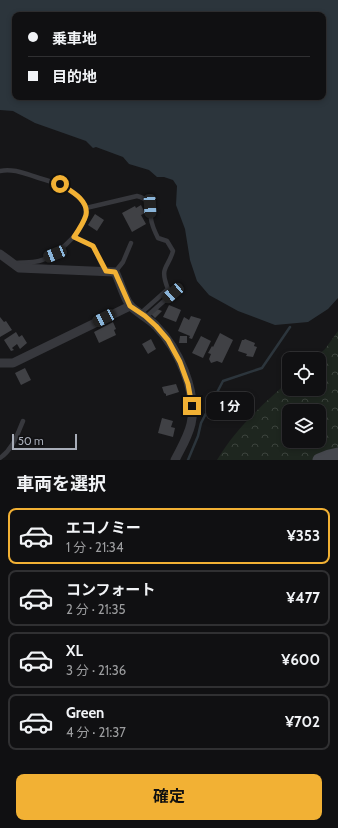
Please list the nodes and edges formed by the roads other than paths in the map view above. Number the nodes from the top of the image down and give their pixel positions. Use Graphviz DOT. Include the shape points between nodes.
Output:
graph roads {
  1 [pos="0,171"];
  2 [pos="86,208"];
  3 [pos="74,237"];
  4 [pos="131,243"];
  5 [pos="0,254"];
  6 [pos="13,263"];
  7 [pos="106,271"];
  8 [pos="115,272"];
  9 [pos="173,293"];
  10 [pos="130,306"];
  11 [pos="143,315"];
  12 [pos="0,362"];
  13 [pos="23,421"];
  14 [pos="338,454"];
  15 [pos="0,458"];
  16 [pos="174,460"];
  17 [pos="319,460"];
  1 -- 2 [label="lane" via="20,173 60,184 83,200"];
  2 -- 3 [label="lane" via="86,216"];
  2 -- 11 [label="lane" via="137,196 147,201 150,206 151,221 158,238 167,241 173,251 164,270 168,289"];
  3 -- 6 [label="lane" via="55,254 39,261"];
  3 -- 7 [label="lane" via="93,246"];
  4 -- 8 [label="lane" via="123,262"];
  5 -- 6 [label="street"];
  6 -- 7 [label="street" via="19,268"];
  7 -- 8 [label="street"];
  8 -- 10 [label="street"];
  9 -- 11 [label="lane"];
  10 -- 11 [label="street"];
  10 -- 12 [label="street" via="13,363"];
  11 -- 16 [label="street" via="168,340 188,384 192,406 191,423"];
  13 -- 15 [label="lane" via="12,446"];
  14 -- 17 [label="street"];
}
